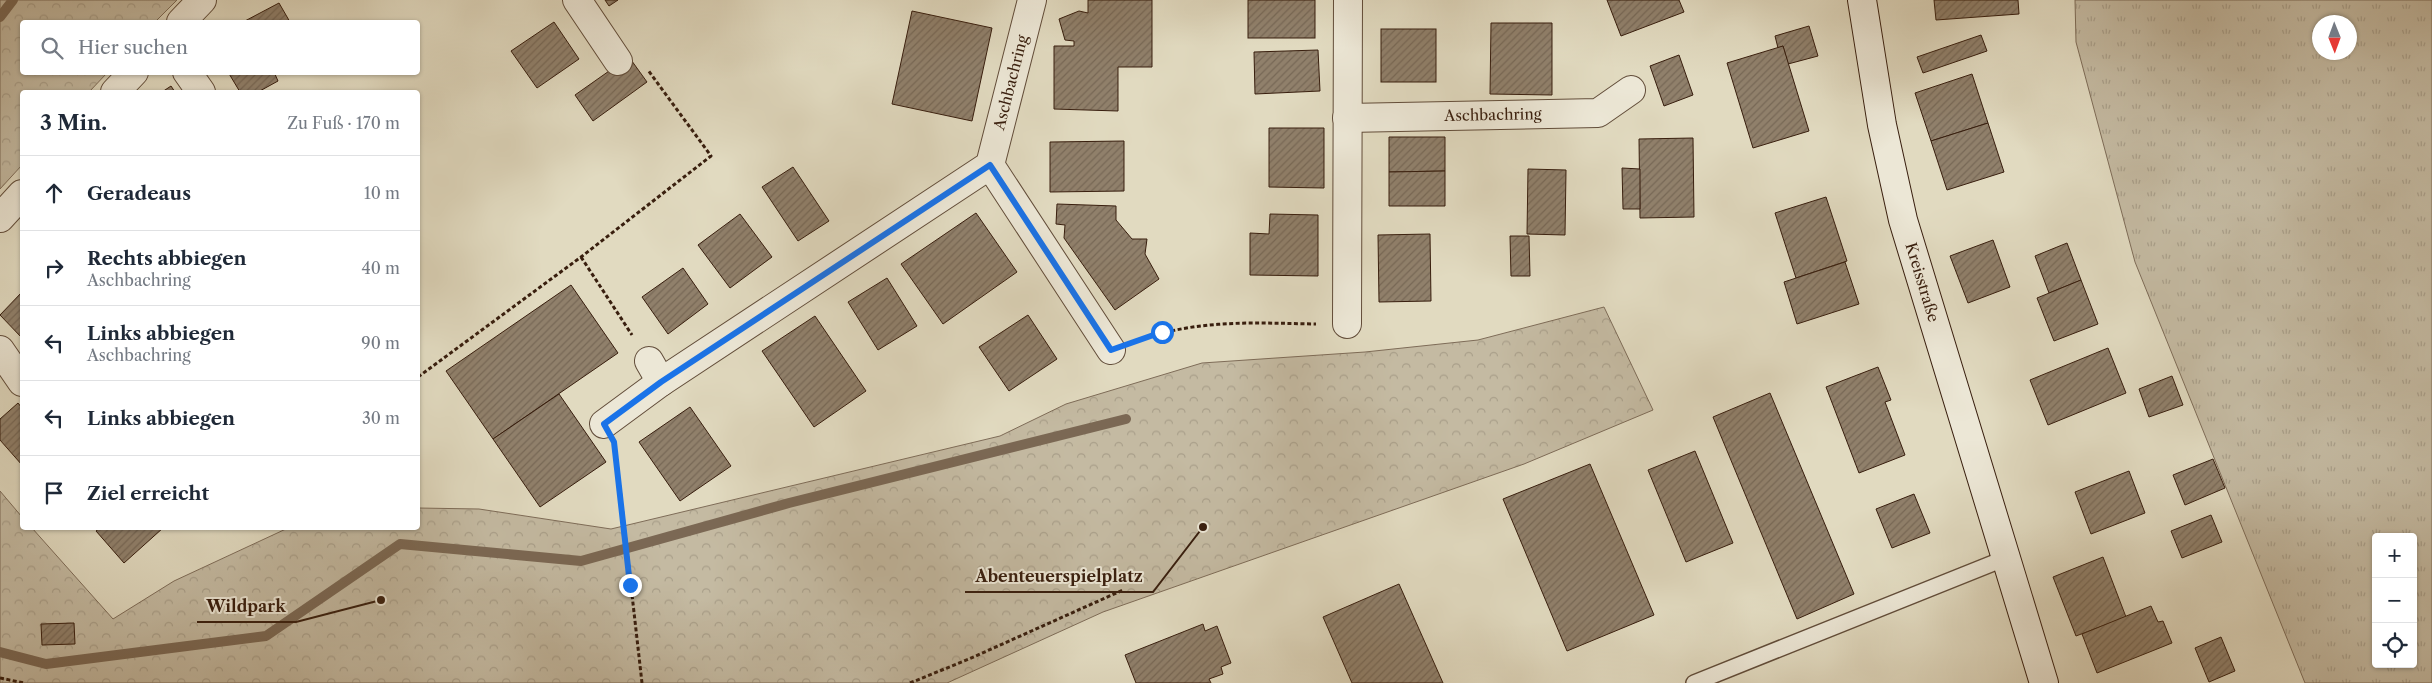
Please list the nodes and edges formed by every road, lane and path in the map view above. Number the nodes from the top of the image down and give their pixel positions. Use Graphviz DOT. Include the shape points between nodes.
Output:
graph roads {
  1 [pos="202,0"];
  2 [pos="577,0"];
  3 [pos="1032,0"];
  4 [pos="1348,0"];
  5 [pos="1862,0"];
  6 [pos="183,20"];
  7 [pos="618,61"];
  8 [pos="131,75"];
  9 [pos="190,75"];
  10 [pos="117,90"];
  11 [pos="200,90"];
  12 [pos="1631,90"];
  13 [pos="1347,118"];
  14 [pos="990,165"];
  15 [pos="20,196"];
  16 [pos="0,218"];
  17 [pos="581,257"];
  18 [pos="1347,324"];
  19 [pos="0,350"];
  20 [pos="1111,350"];
  21 [pos="655,371"];
  22 [pos="420,376"];
  23 [pos="20,379"];
  24 [pos="604,424"];
  25 [pos="2006,558"];
  26 [pos="1123,590"];
  27 [pos="0,678"];
  28 [pos="24,683"];
  29 [pos="642,683"];
  30 [pos="910,683"];
  31 [pos="1694,683"];
  32 [pos="2044,683"];
  1 -- 6 [label="street"];
  2 -- 7 [label="street"];
  3 -- 14 [label="street, Aschbachring"];
  4 -- 13 [label="street"];
  5 -- 25 [label="street, Kreisstraße" via="1882,125 1903,220"];
  7 -- 17 [label="path" via="632,51 711,156"];
  8 -- 10 [label="street"];
  9 -- 11 [label="street"];
  12 -- 13 [label="street, Aschbachring" via="1598,113"];
  13 -- 18 [label="street"];
  14 -- 20 [label="street"];
  14 -- 21 [label="street"];
  15 -- 16 [label="street"];
  17 -- 21 [label="path"];
  17 -- 22 [label="path"];
  18 -- 20 [label="path" via="1214,323 1162,332"];
  19 -- 23 [label="street"];
  21 -- 24 [label="street"];
  24 -- 29 [label="path" via="614,442 618,465"];
  25 -- 31 [label="lane"];
  25 -- 32 [label="street, Kreisstraße"];
  26 -- 30 [label="path"];
  27 -- 28 [label="path"];
}
